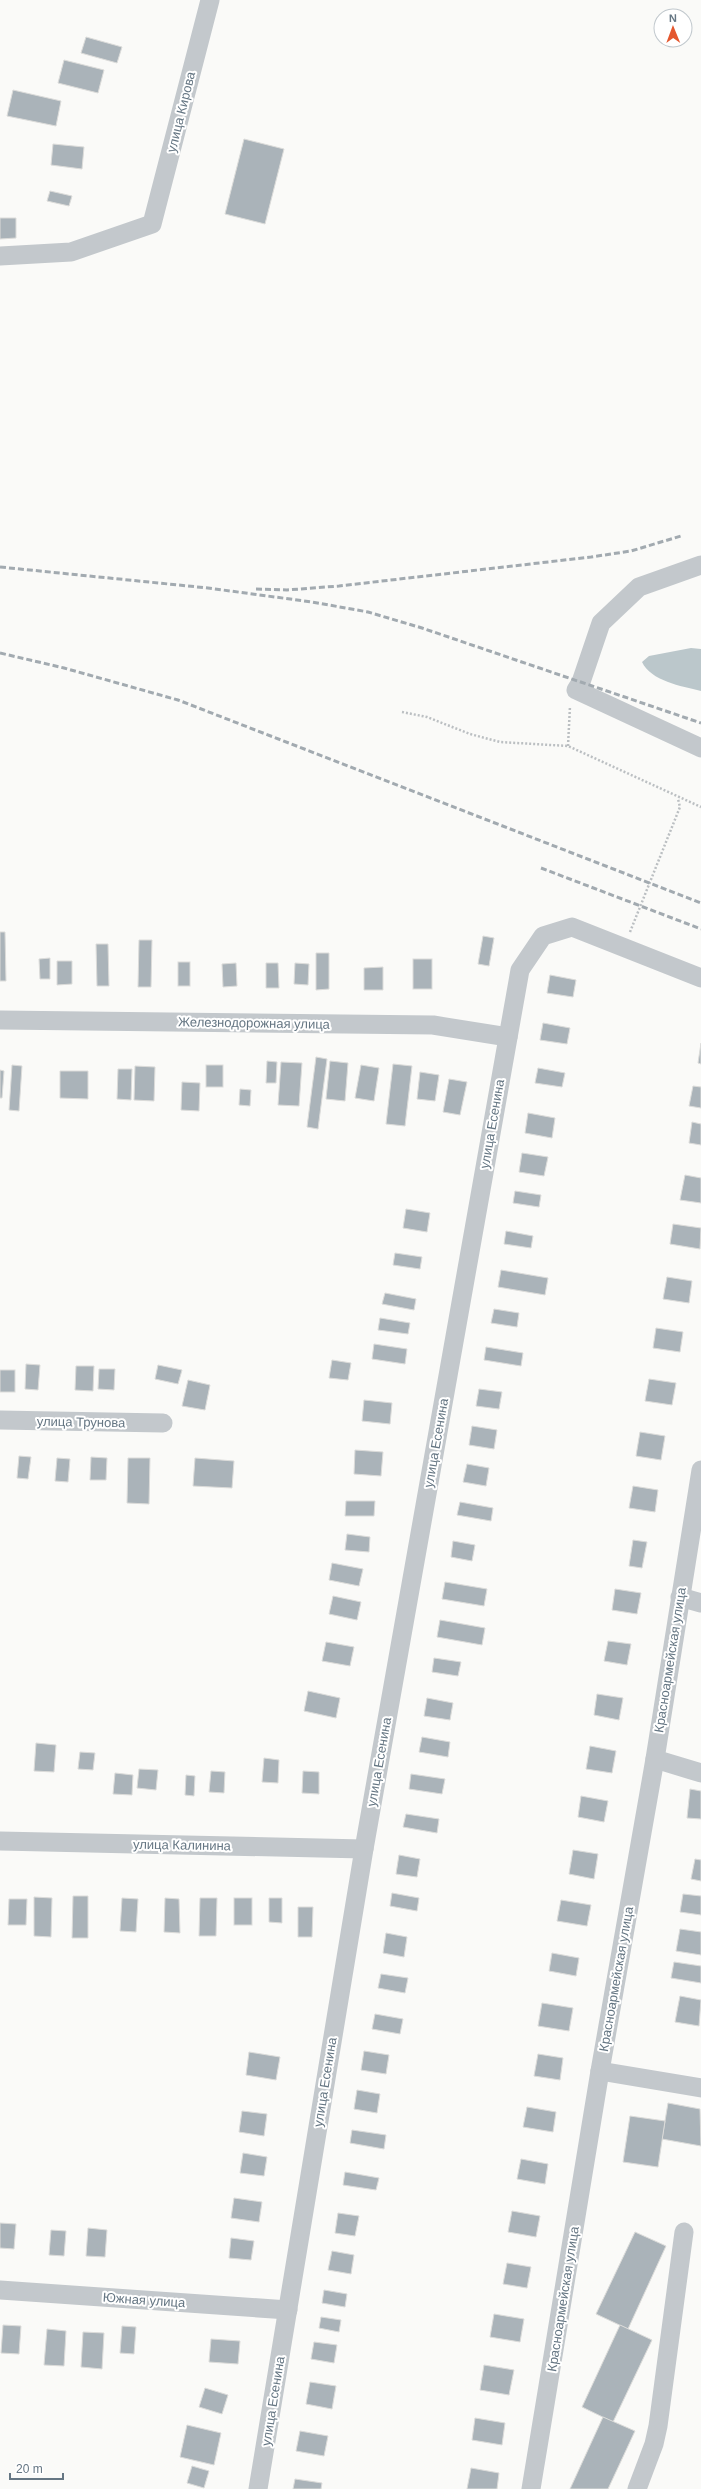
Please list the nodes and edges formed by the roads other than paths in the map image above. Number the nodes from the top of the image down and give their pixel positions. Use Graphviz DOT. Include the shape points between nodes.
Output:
graph roads {
  1 [pos="210,0"];
  2 [pos="0,256"];
  3 [pos="701,565"];
  4 [pos="701,748"];
  5 [pos="701,978"];
  6 [pos="0,1020"];
  7 [pos="508,1037"];
  8 [pos="0,1420"];
  9 [pos="163,1423"];
  10 [pos="701,1470"];
  11 [pos="680,1596"];
  12 [pos="701,1604"];
  13 [pos="655,1759"];
  14 [pos="701,1773"];
  15 [pos="0,1841"];
  16 [pos="364,1849"];
  17 [pos="600,2071"];
  18 [pos="701,2088"];
  19 [pos="684,2232"];
  20 [pos="0,2290"];
  21 [pos="288,2310"];
  22 [pos="258,2489"];
  23 [pos="531,2489"];
  24 [pos="637,2489"];
  1 -- 2 [label="street, улица Кирова" via="152,224 71,252"];
  3 -- 4 [label="street" via="638,587 601,623 576,690"];
  5 -- 7 [label="street" via="572,927 543,936 520,970"];
  6 -- 7 [label="street, Железнодорожная улица" via="433,1025"];
  7 -- 16 [label="street, улица Есенина"];
  8 -- 9 [label="street, улица Трунова"];
  10 -- 11 [label="street, Красноармейская улица"];
  11 -- 12 [label="street"];
  11 -- 13 [label="street, Красноармейская улица"];
  13 -- 14 [label="street"];
  13 -- 17 [label="street, Красноармейская улица"];
  15 -- 16 [label="street, улица Калинина"];
  16 -- 21 [label="street, улица Есенина"];
  17 -- 18 [label="street"];
  17 -- 23 [label="street, Красноармейская улица"];
  19 -- 24 [label="street" via="658,2426"];
  20 -- 21 [label="street, Южная улица"];
  21 -- 22 [label="street, улица Есенина"];
}
